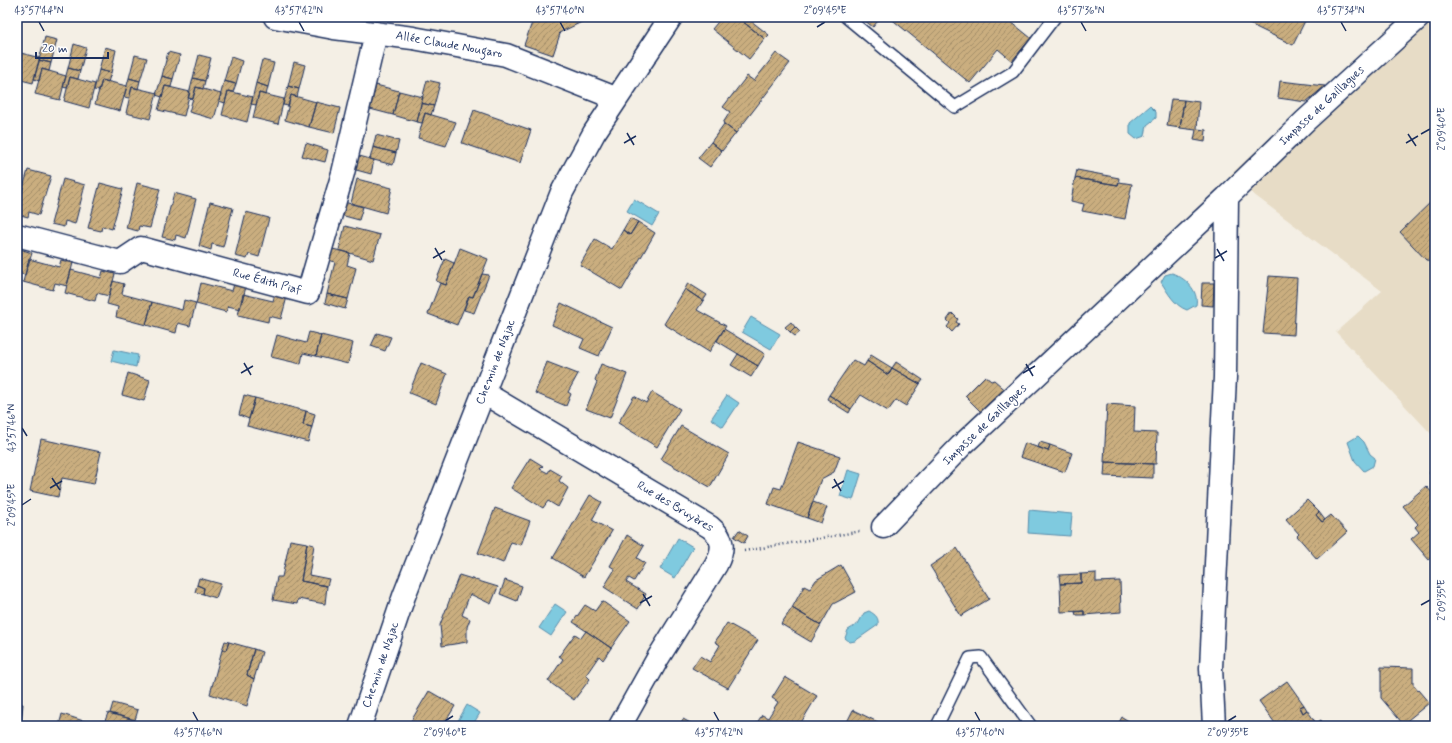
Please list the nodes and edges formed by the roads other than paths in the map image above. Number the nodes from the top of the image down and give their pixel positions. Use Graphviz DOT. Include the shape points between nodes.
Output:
graph roads {
  1 [pos="275,17"];
  2 [pos="671,17"];
  3 [pos="846,17"];
  4 [pos="1055,17"];
  5 [pos="1419,17"];
  6 [pos="376,33"];
  7 [pos="615,98"];
  8 [pos="1227,197"];
  9 [pos="17,235"];
  10 [pos="484,393"];
  11 [pos="883,527"];
  12 [pos="360,726"];
  13 [pos="620,726"];
  14 [pos="937,726"];
  15 [pos="1031,726"];
  16 [pos="1214,726"];
  1 -- 6 [label="street, Allée Claude Nougaro"];
  2 -- 7 [label="street, Chemin de Najac"];
  3 -- 4 [label="lane" via="955,107 1013,72"];
  5 -- 8 [label="street, Impasse de Gaillagues" via="1305,120"];
  6 -- 7 [label="street, Allée Claude Nougaro" via="506,55"];
  6 -- 9 [label="street, Rue Édith Piaf" via="343,173 308,293 142,248 120,262"];
  7 -- 10 [label="street, Chemin de Najac" via="562,192"];
  8 -- 11 [label="street, Impasse de Gaillagues" via="961,446"];
  8 -- 16 [label="street" via="1225,377 1211,668"];
  10 -- 12 [label="street, Chemin de Najac" via="404,596"];
  10 -- 13 [label="street, Rue des Bruyères" via="718,533 722,552"];
  14 -- 15 [label="lane" via="970,658 981,657"];
}
